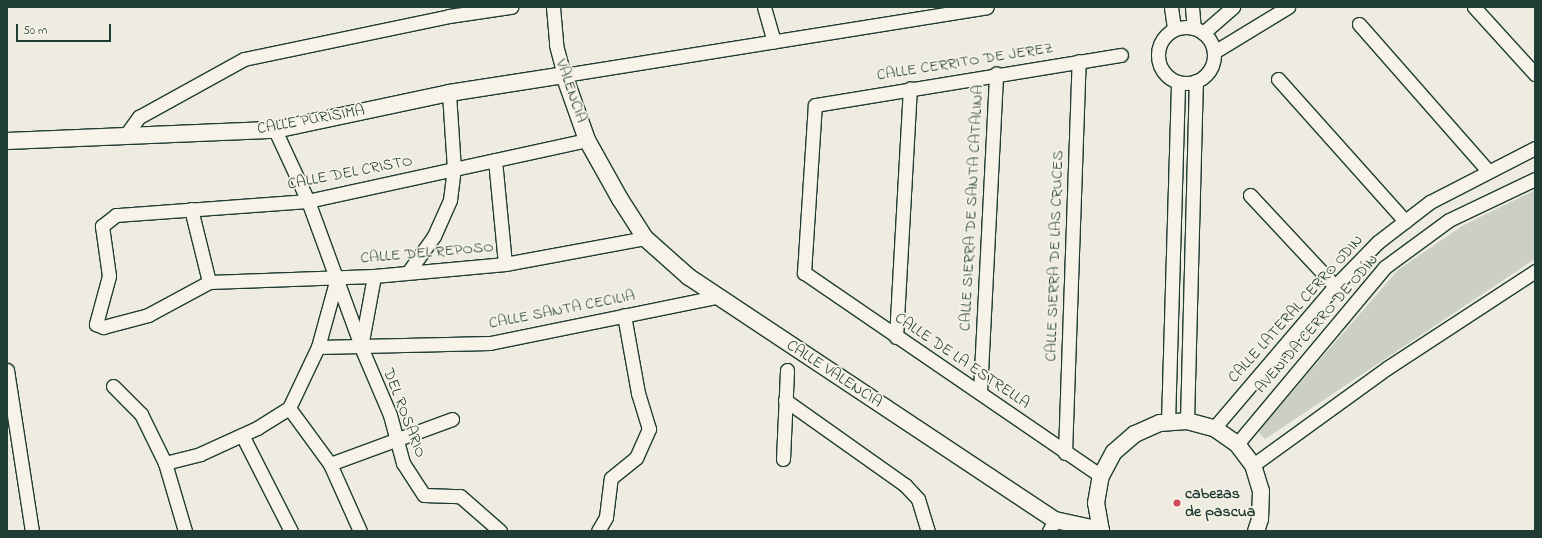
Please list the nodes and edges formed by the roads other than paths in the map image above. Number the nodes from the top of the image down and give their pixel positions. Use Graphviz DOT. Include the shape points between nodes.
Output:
graph roads {
  1 [pos="511,7"];
  2 [pos="553,7"];
  3 [pos="764,7"];
  4 [pos="988,7"];
  5 [pos="1171,7"];
  6 [pos="1192,7"];
  7 [pos="1233,7"];
  8 [pos="1288,7"];
  9 [pos="1474,7"];
  10 [pos="1359,24"];
  11 [pos="1174,29"];
  12 [pos="1199,30"];
  13 [pos="774,42"];
  14 [pos="1214,52"];
  15 [pos="1121,55"];
  16 [pos="1079,61"];
  17 [pos="996,73"];
  18 [pos="1535,74"];
  19 [pos="564,75"];
  20 [pos="1278,79"];
  21 [pos="1196,81"];
  22 [pos="1178,82"];
  23 [pos="910,88"];
  24 [pos="449,93"];
  25 [pos="275,130"];
  26 [pos="125,136"];
  27 [pos="587,140"];
  28 [pos="7,141"];
  29 [pos="1535,148"];
  30 [pos="495,160"];
  31 [pos="454,169"];
  32 [pos="1488,171"];
  33 [pos="604,172"];
  34 [pos="1535,179"];
  35 [pos="1250,195"];
  36 [pos="308,201"];
  37 [pos="191,209"];
  38 [pos="1405,221"];
  39 [pos="645,238"];
  40 [pos="505,264"];
  41 [pos="409,271"];
  42 [pos="1535,271"];
  43 [pos="804,273"];
  44 [pos="374,276"];
  45 [pos="337,278"];
  46 [pos="209,282"];
  47 [pos="1335,286"];
  48 [pos="716,297"];
  49 [pos="624,315"];
  50 [pos="896,336"];
  51 [pos="318,347"];
  52 [pos="361,347"];
  53 [pos="787,370"];
  54 [pos="7,373"];
  55 [pos="113,386"];
  56 [pos="9,392"];
  57 [pos="980,392"];
  58 [pos="785,400"];
  59 [pos="289,408"];
  60 [pos="452,419"];
  61 [pos="1188,421"];
  62 [pos="1168,422"];
  63 [pos="1214,428"];
  64 [pos="242,435"];
  65 [pos="398,439"];
  66 [pos="1237,444"];
  67 [pos="1065,453"];
  68 [pos="783,459"];
  69 [pos="166,463"];
  70 [pos="330,464"];
  71 [pos="1253,465"];
  72 [pos="1101,476"];
  73 [pos="1052,525"];
  74 [pos="32,531"];
  75 [pos="185,531"];
  76 [pos="291,531"];
  77 [pos="360,531"];
  78 [pos="500,531"];
  79 [pos="598,531"];
  80 [pos="928,531"];
  81 [pos="1101,531"];
  82 [pos="1256,531"];
  1 -- 26 [label="street" via="449,16 244,59 139,117"];
  2 -- 19 [label="street, VALENCIA" via="556,44"];
  3 -- 13 [label="street"];
  4 -- 13 [label="street"];
  5 -- 11 [label="street"];
  6 -- 12 [label="street"];
  7 -- 12 [label="street"];
  8 -- 14 [label="street"];
  9 -- 18 [label="street"];
  10 -- 32 [label="street"];
  11 -- 12 [label="street"];
  11 -- 22 [label="street" via="1164,37 1158,50 1159,64 1166,75"];
  12 -- 14 [label="street"];
  13 -- 19 [label="street"];
  14 -- 21 [label="street" via="1208,72"];
  15 -- 16 [label="street, CALLE CERRITO DE JEREZ"];
  16 -- 17 [label="street, CALLE CERRITO DE JEREZ"];
  16 -- 67 [label="street, CALLE SIERRA DE LAS CRUCES"];
  17 -- 23 [label="street, CALLE CERRITO DE JEREZ"];
  17 -- 57 [label="street, CALLE SIERRA DE SANTA CATALINA"];
  19 -- 24 [label="street, CALLE PURÍSIMA"];
  19 -- 27 [label="street, VALENCIA"];
  20 -- 38 [label="street"];
  21 -- 22 [label="street"];
  21 -- 61 [label="street"];
  22 -- 62 [label="street"];
  23 -- 43 [label="street, CALLE CERRITO DE JEREZ" via="815,105"];
  23 -- 50 [label="street"];
  24 -- 25 [label="street, CALLE PURÍSIMA"];
  24 -- 31 [label="street"];
  25 -- 26 [label="street, CALLE PURÍSIMA"];
  25 -- 36 [label="street, DEL ROSARIO"];
  26 -- 28 [label="street, CALLE PURÍSIMA"];
  27 -- 30 [label="street, CALLE DEL CRISTO"];
  27 -- 33 [label="street, VALENCIA"];
  29 -- 32 [label="street, CALLE LATERAL CERRO ODIN"];
  30 -- 31 [label="street, CALLE DEL CRISTO"];
  30 -- 40 [label="street"];
  31 -- 36 [label="street, CALLE DEL CRISTO"];
  31 -- 41 [label="street" via="444,218"];
  32 -- 38 [label="street, CALLE LATERAL CERRO ODIN" via="1430,202"];
  33 -- 39 [label="street, CALLE VALENCIA"];
  34 -- 66 [label="street, AVENIDA CERRO DE ODÍN" via="1450,220 1385,267"];
  35 -- 47 [label="street"];
  36 -- 37 [label="street, CALLE DEL CRISTO"];
  36 -- 45 [label="street, DEL ROSARIO"];
  37 -- 46 [label="street"];
  37 -- 46 [label="street, CALLE DEL CRISTO" via="116,215 102,226 110,276 95,320 98,327 148,315"];
  38 -- 47 [label="street, CALLE LATERAL CERRO ODIN" via="1378,242"];
  39 -- 40 [label="street, CALLE DEL REPOSO"];
  39 -- 48 [label="street, CALLE VALENCIA"];
  40 -- 41 [label="street, CALLE DEL REPOSO"];
  41 -- 44 [label="street, CALLE DEL REPOSO"];
  42 -- 71 [label="street" via="1387,368"];
  43 -- 50 [label="street, CALLE DE LA ESTRELLA"];
  44 -- 45 [label="street, CALLE DEL REPOSO"];
  44 -- 52 [label="street"];
  45 -- 46 [label="street, CALLE DEL REPOSO"];
  45 -- 51 [label="street"];
  45 -- 52 [label="street, DEL ROSARIO"];
  47 -- 63 [label="street, CALLE LATERAL CERRO ODIN"];
  48 -- 49 [label="street, CALLE SANTA CECILIA"];
  48 -- 73 [label="street, CALLE VALENCIA"];
  49 -- 52 [label="street, CALLE SANTA CECILIA" via="490,343"];
  49 -- 79 [label="street" via="638,393 649,429 636,458 611,478 606,517"];
  50 -- 57 [label="street, CALLE DE LA ESTRELLA"];
  51 -- 52 [label="street, CALLE SANTA CECILIA"];
  51 -- 59 [label="street"];
  52 -- 65 [label="street, DEL ROSARIO"];
  53 -- 58 [label="street"];
  54 -- 56 [label="street"];
  55 -- 69 [label="street" via="141,414"];
  56 -- 74 [label="street"];
  57 -- 67 [label="street, CALLE DE LA ESTRELLA"];
  58 -- 68 [label="street"];
  58 -- 80 [label="street" via="905,485 918,499"];
  59 -- 64 [label="street"];
  59 -- 70 [label="street"];
  60 -- 65 [label="street"];
  61 -- 62 [label="street"];
  61 -- 63 [label="street"];
  62 -- 72 [label="street" via="1135,434 1114,452"];
  63 -- 66 [label="street"];
  64 -- 69 [label="street" via="200,454"];
  64 -- 76 [label="street"];
  65 -- 70 [label="street"];
  65 -- 78 [label="street, DEL ROSARIO" via="403,463 424,495 460,496"];
  66 -- 71 [label="street"];
  67 -- 72 [label="street, CALLE DE LA ESTRELLA"];
  69 -- 75 [label="street"];
  70 -- 77 [label="street"];
  71 -- 82 [label="street" via="1261,491 1260,519"];
  72 -- 81 [label="street" via="1096,503"];
  73 -- 81 [label="street, CALLE VALENCIA"];
}
